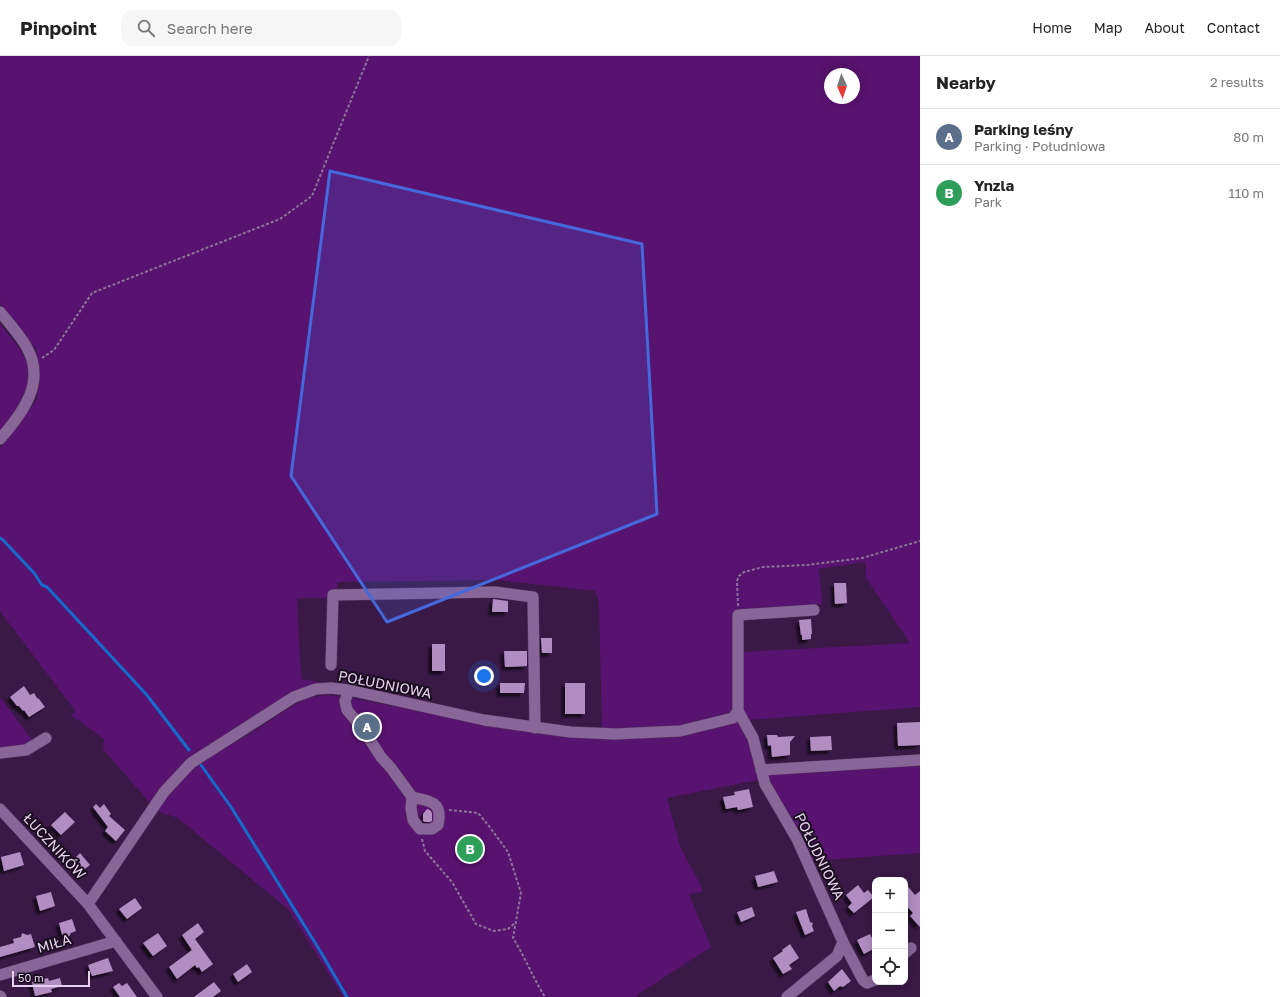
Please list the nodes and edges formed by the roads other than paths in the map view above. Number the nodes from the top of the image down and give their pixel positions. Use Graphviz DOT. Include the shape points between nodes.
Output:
graph roads {
  1 [pos="0,312"];
  2 [pos="0,439"];
  3 [pos="814,610"];
  4 [pos="331,666"];
  5 [pos="349,690"];
  6 [pos="738,711"];
  7 [pos="535,728"];
  8 [pos="46,738"];
  9 [pos="0,753"];
  10 [pos="920,760"];
  11 [pos="761,770"];
  12 [pos="412,797"];
  13 [pos="0,809"];
  14 [pos="88,904"];
  15 [pos="116,941"];
  16 [pos="843,942"];
  17 [pos="0,974"];
  18 [pos="872,981"];
  19 [pos="157,997"];
  20 [pos="787,997"];
  1 -- 2 [label="street" via="27,347 35,378 24,407"];
  3 -- 6 [label="street, POŁUDNIOWA" via="738,615"];
  4 -- 7 [label="street" via="333,595 494,592 533,597"];
  5 -- 7 [label="street, POŁUDNIOWA" via="484,720"];
  5 -- 12 [label="street" via="345,701 347,710"];
  5 -- 14 [label="street, POŁUDNIOWA" via="316,689 294,697 191,763 164,792"];
  6 -- 7 [label="street, POŁUDNIOWA" via="733,718 680,731 615,734"];
  6 -- 11 [label="street, POŁUDNIOWA" via="753,738"];
  8 -- 9 [label="street" via="26,750"];
  10 -- 11 [label="street"];
  11 -- 16 [label="street, POŁUDNIOWA" via="765,784 797,839"];
  12 -- 12 [label="street" via="413,820 420,829 432,829 438,825 439,808"];
  13 -- 14 [label="street, ŁUCZNIKÓW"];
  14 -- 15 [label="street, ŁUCZNIKÓW"];
  15 -- 17 [label="street, MIŁA"];
  15 -- 19 [label="street, ŁUCZNIKÓW"];
  16 -- 18 [label="street, POŁUDNIOWA" via="863,980 868,983"];
  16 -- 20 [label="street" via="837,956"];
}
